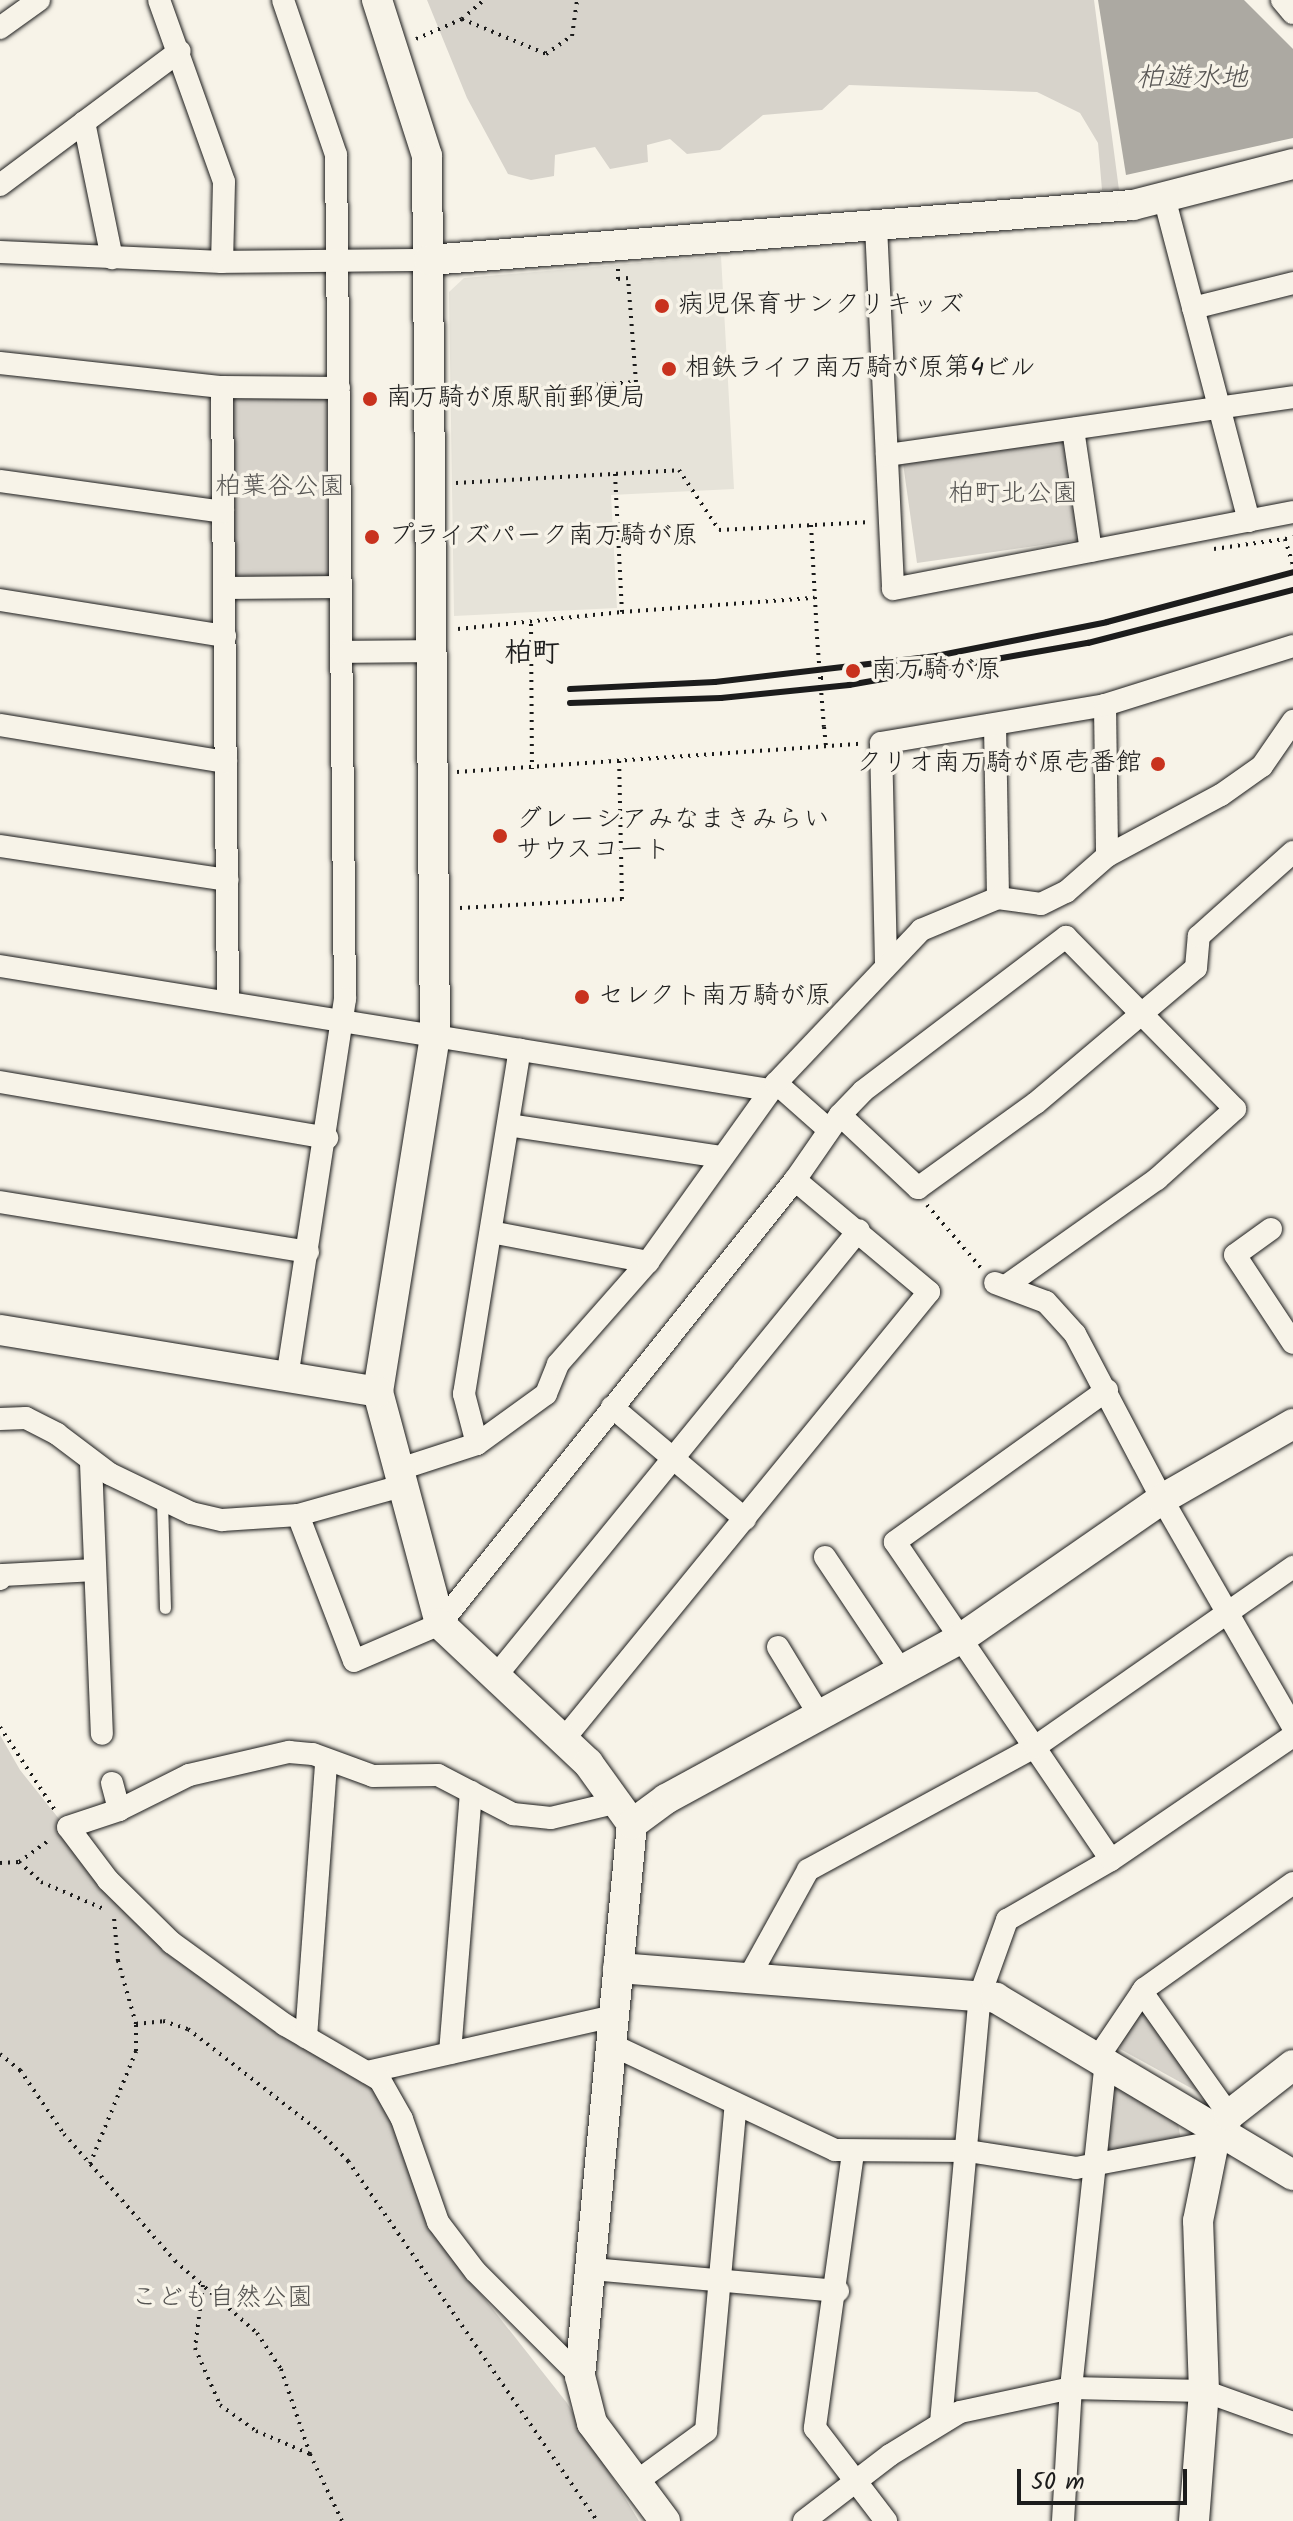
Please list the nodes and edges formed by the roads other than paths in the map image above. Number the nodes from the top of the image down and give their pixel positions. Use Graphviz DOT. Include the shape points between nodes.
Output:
graph roads {
  1 [pos="39,0"];
  2 [pos="159,0"];
  3 [pos="283,0"];
  4 [pos="377,0"];
  5 [pos="1282,0"];
  6 [pos="1293,13"];
  7 [pos="0,28"];
  8 [pos="180,51"];
  9 [pos="84,122"];
  10 [pos="1293,164"];
  11 [pos="0,185"];
  12 [pos="1164,197"];
  13 [pos="876,226"];
  14 [pos="0,252"];
  15 [pos="112,258"];
  16 [pos="429,260"];
  17 [pos="222,262"];
  18 [pos="338,262"];
  19 [pos="1293,283"];
  20 [pos="1193,308"];
  21 [pos="0,363"];
  22 [pos="222,387"];
  23 [pos="339,388"];
  24 [pos="1293,397"];
  25 [pos="1219,407"];
  26 [pos="1073,429"];
  27 [pos="887,455"];
  28 [pos="0,481"];
  29 [pos="223,512"];
  30 [pos="1293,512"];
  31 [pos="1249,521"];
  32 [pos="1091,551"];
  33 [pos="341,587"];
  34 [pos="224,588"];
  35 [pos="0,600"];
  36 [pos="225,636"];
  37 [pos="1293,646"];
  38 [pos="433,651"];
  39 [pos="341,652"];
  40 [pos="1105,705"];
  41 [pos="1293,721"];
  42 [pos="0,725"];
  43 [pos="995,725"];
  44 [pos="226,762"];
  45 [pos="0,846"];
  46 [pos="1293,852"];
  47 [pos="1107,856"];
  48 [pos="227,880"];
  49 [pos="998,898"];
  50 [pos="886,963"];
  51 [pos="0,966"];
  52 [pos="228,1002"];
  53 [pos="1143,1011"];
  54 [pos="345,1021"];
  55 [pos="435,1036"];
  56 [pos="520,1050"];
  57 [pos="0,1082"];
  58 [pos="773,1086"];
  59 [pos="834,1122"];
  60 [pos="508,1125"];
  61 [pos="327,1138"];
  62 [pos="721,1157"];
  63 [pos="795,1180"];
  64 [pos="0,1202"];
  65 [pos="1271,1229"];
  66 [pos="859,1230"];
  67 [pos="491,1232"];
  68 [pos="308,1252"];
  69 [pos="648,1262"];
  70 [pos="0,1330"];
  71 [pos="1293,1343"];
  72 [pos="287,1378"];
  73 [pos="1107,1390"];
  74 [pos="378,1392"];
  75 [pos="612,1407"];
  76 [pos="0,1419"];
  77 [pos="1293,1424"];
  78 [pos="477,1444"];
  79 [pos="674,1458"];
  80 [pos="91,1463"];
  81 [pos="399,1478"];
  82 [pos="1162,1499"];
  83 [pos="162,1501"];
  84 [pos="298,1515"];
  85 [pos="745,1519"];
  86 [pos="825,1557"];
  87 [pos="1293,1567"];
  88 [pos="95,1570"];
  89 [pos="0,1579"];
  90 [pos="165,1608"];
  91 [pos="1226,1610"];
  92 [pos="440,1624"];
  93 [pos="960,1639"];
  94 [pos="778,1647"];
  95 [pos="902,1672"];
  96 [pos="495,1677"];
  97 [pos="820,1716"];
  98 [pos="1293,1727"];
  99 [pos="102,1734"];
  100 [pos="1293,1736"];
  101 [pos="564,1739"];
  102 [pos="1035,1747"];
  103 [pos="326,1762"];
  104 [pos="112,1783"];
  105 [pos="471,1792"];
  106 [pos="119,1810"];
  107 [pos="625,1813"];
  108 [pos="1111,1860"];
  109 [pos="1293,1883"];
  110 [pos="618,1968"];
  111 [pos="749,1977"];
  112 [pos="1142,1992"];
  113 [pos="980,1995"];
  114 [pos="612,2030"];
  115 [pos="306,2037"];
  116 [pos="450,2053"];
  117 [pos="1102,2058"];
  118 [pos="1293,2065"];
  119 [pos="367,2072"];
  120 [pos="736,2104"];
  121 [pos="1221,2129"];
  122 [pos="968,2151"];
  123 [pos="853,2153"];
  124 [pos="1094,2167"];
  125 [pos="1293,2175"];
  126 [pos="592,2269"];
  127 [pos="721,2282"];
  128 [pos="838,2291"];
  129 [pos="580,2376"];
  130 [pos="1071,2388"];
  131 [pos="1204,2391"];
  132 [pos="941,2422"];
  133 [pos="1293,2423"];
  134 [pos="636,2482"];
  135 [pos="857,2482"];
  136 [pos="1197,2520"];
  137 [pos="665,2521"];
  138 [pos="804,2521"];
  139 [pos="886,2521"];
  140 [pos="1063,2521"];
  1 -- 7 [label="street"];
  2 -- 8 [label="street"];
  3 -- 18 [label="street" via="336,155"];
  4 -- 16 [label="street" via="424,138"];
  5 -- 6 [label="street"];
  8 -- 9 [label="street"];
  8 -- 17 [label="street" via="224,182"];
  9 -- 11 [label="street"];
  9 -- 15 [label="street"];
  10 -- 12 [label="street"];
  12 -- 13 [label="street" via="1133,205"];
  12 -- 20 [label="street"];
  13 -- 16 [label="street"];
  13 -- 27 [label="street"];
  14 -- 15 [label="street"];
  15 -- 17 [label="street"];
  16 -- 18 [label="street"];
  16 -- 38 [label="street"];
  17 -- 18 [label="street"];
  18 -- 23 [label="street"];
  19 -- 20 [label="street"];
  20 -- 25 [label="street"];
  21 -- 22 [label="street"];
  22 -- 23 [label="street"];
  22 -- 29 [label="street"];
  23 -- 33 [label="street"];
  24 -- 25 [label="street"];
  25 -- 26 [label="street"];
  25 -- 31 [label="street"];
  26 -- 27 [label="street"];
  26 -- 32 [label="street"];
  27 -- 32 [label="street" via="893,589"];
  28 -- 29 [label="street"];
  29 -- 34 [label="street"];
  30 -- 31 [label="street"];
  31 -- 32 [label="street"];
  33 -- 34 [label="street"];
  33 -- 39 [label="street"];
  34 -- 36 [label="street"];
  35 -- 36 [label="street"];
  36 -- 44 [label="street"];
  37 -- 40 [label="street"];
  38 -- 39 [label="street"];
  38 -- 55 [label="street"];
  39 -- 54 [label="street"];
  40 -- 43 [label="street"];
  40 -- 47 [label="street"];
  41 -- 47 [label="street" via="1262,766 1221,795"];
  42 -- 44 [label="street"];
  43 -- 49 [label="street"];
  43 -- 50 [label="street" via="881,743"];
  44 -- 48 [label="street"];
  45 -- 48 [label="street"];
  46 -- 53 [label="street" via="1199,936 1196,968"];
  47 -- 49 [label="street" via="1066,892 1041,904"];
  48 -- 52 [label="street"];
  49 -- 50 [label="street" via="921,930"];
  50 -- 58 [label="street"];
  51 -- 52 [label="street"];
  52 -- 54 [label="street"];
  53 -- 59 [label="street" via="1036,1103 919,1192"];
  53 -- 59 [label="street" via="1066,937 863,1091"];
  53 -- 73 [label="street" via="1235,1109 1157,1179 999,1283 1046,1302 1075,1334"];
  54 -- 55 [label="street"];
  54 -- 61 [label="street"];
  55 -- 56 [label="street"];
  55 -- 74 [label="street"];
  56 -- 58 [label="street"];
  56 -- 60 [label="street"];
  57 -- 61 [label="street"];
  58 -- 59 [label="street"];
  58 -- 62 [label="street"];
  59 -- 63 [label="street"];
  60 -- 62 [label="street"];
  60 -- 67 [label="street"];
  61 -- 68 [label="street"];
  62 -- 69 [label="street"];
  63 -- 66 [label="street"];
  63 -- 75 [label="street"];
  64 -- 68 [label="street"];
  65 -- 71 [label="street" via="1235,1255"];
  66 -- 79 [label="street"];
  66 -- 85 [label="street" via="929,1292"];
  67 -- 69 [label="street"];
  67 -- 78 [label="street" via="464,1394"];
  68 -- 72 [label="street"];
  69 -- 78 [label="street" via="558,1364 546,1394"];
  70 -- 72 [label="street"];
  72 -- 74 [label="street"];
  73 -- 82 [label="street"];
  73 -- 93 [label="street" via="895,1542"];
  74 -- 81 [label="street"];
  75 -- 79 [label="street"];
  75 -- 92 [label="street"];
  76 -- 80 [label="street" via="26,1418 57,1434"];
  77 -- 82 [label="street"];
  78 -- 81 [label="street"];
  79 -- 85 [label="street"];
  79 -- 96 [label="street"];
  80 -- 83 [label="street"];
  80 -- 88 [label="street"];
  81 -- 84 [label="street"];
  81 -- 92 [label="street"];
  82 -- 91 [label="street"];
  82 -- 93 [label="street"];
  83 -- 84 [label="street" via="222,1520"];
  83 -- 90 [label="lane"];
  84 -- 92 [label="street" via="354,1661"];
  85 -- 101 [label="street"];
  86 -- 95 [label="street"];
  87 -- 91 [label="street"];
  88 -- 89 [label="street"];
  88 -- 99 [label="street"];
  91 -- 98 [label="street"];
  91 -- 102 [label="street"];
  92 -- 96 [label="street"];
  93 -- 95 [label="street"];
  93 -- 102 [label="street"];
  94 -- 97 [label="street"];
  95 -- 97 [label="street"];
  96 -- 101 [label="street"];
  97 -- 107 [label="street" via="666,1799"];
  100 -- 108 [label="street"];
  101 -- 107 [label="street"];
  102 -- 108 [label="street"];
  102 -- 111 [label="street" via="808,1870"];
  103 -- 105 [label="street" via="373,1776 438,1775"];
  103 -- 106 [label="street" via="313,1754 289,1752 203,1772"];
  103 -- 115 [label="street"];
  104 -- 106 [label="street"];
  105 -- 107 [label="street" via="513,1814 551,1818"];
  105 -- 116 [label="street"];
  106 -- 115 [label="street" via="68,1827 108,1880 154,1927"];
  107 -- 110 [label="street"];
  108 -- 113 [label="street" via="1007,1920"];
  109 -- 112 [label="street"];
  110 -- 111 [label="street"];
  110 -- 114 [label="street"];
  111 -- 113 [label="street"];
  112 -- 117 [label="street"];
  112 -- 121 [label="street"];
  113 -- 117 [label="street" via="1012,2003"];
  113 -- 122 [label="street"];
  114 -- 116 [label="street"];
  114 -- 120 [label="street"];
  114 -- 126 [label="street"];
  115 -- 119 [label="street"];
  116 -- 119 [label="street"];
  117 -- 121 [label="street"];
  117 -- 124 [label="street"];
  118 -- 121 [label="street"];
  119 -- 129 [label="street" via="380,2080 402,2119 438,2222 475,2271"];
  120 -- 123 [label="street" via="835,2150"];
  120 -- 127 [label="street"];
  121 -- 124 [label="street"];
  121 -- 125 [label="street"];
  121 -- 131 [label="street" via="1198,2221"];
  122 -- 123 [label="street"];
  122 -- 124 [label="street"];
  122 -- 132 [label="street"];
  123 -- 128 [label="street"];
  124 -- 130 [label="street"];
  126 -- 127 [label="street"];
  126 -- 129 [label="street"];
  127 -- 128 [label="street"];
  127 -- 134 [label="street" via="706,2431"];
  128 -- 135 [label="street" via="815,2428"];
  129 -- 134 [label="street" via="592,2423"];
  130 -- 131 [label="street"];
  130 -- 132 [label="street" via="960,2412"];
  130 -- 140 [label="street"];
  131 -- 133 [label="street"];
  131 -- 136 [label="street"];
  132 -- 135 [label="street"];
  134 -- 137 [label="street"];
  135 -- 138 [label="street"];
  135 -- 139 [label="street"];
}
